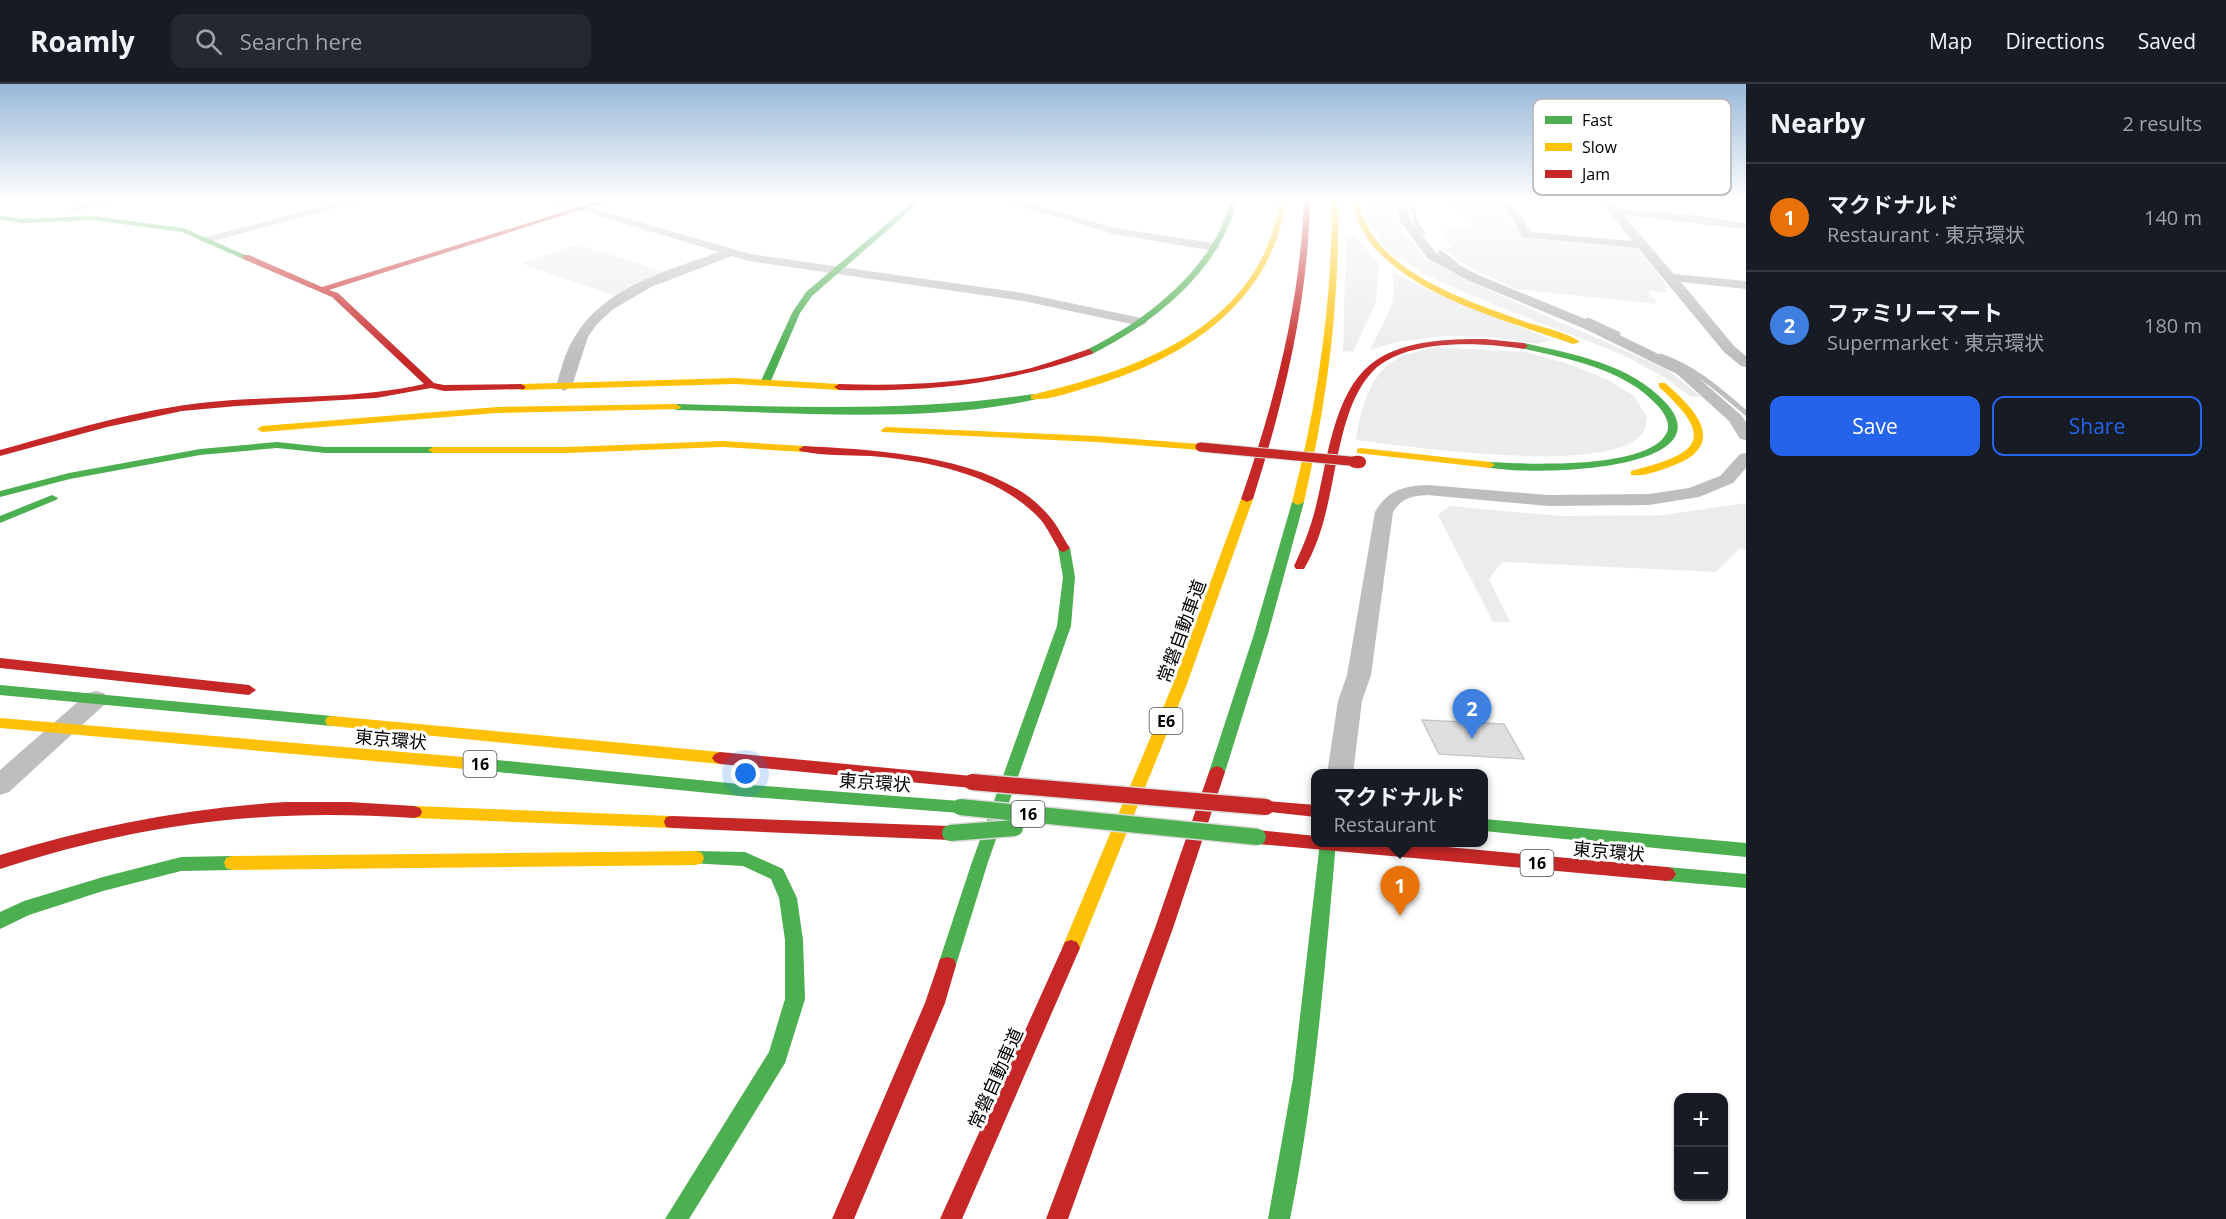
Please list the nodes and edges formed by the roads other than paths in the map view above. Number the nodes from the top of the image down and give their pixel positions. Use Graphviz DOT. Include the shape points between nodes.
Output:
graph roads {
  1 [pos="237,253"];
  2 [pos="438,253"];
  3 [pos="728,253"];
  4 [pos="857,253"];
  5 [pos="1209,253"];
  6 [pos="1270,253"];
  7 [pos="1304,253"];
  8 [pos="1336,253"];
  9 [pos="1386,253"];
  10 [pos="1430,253"];
  11 [pos="1648,253"];
  12 [pos="836,271"];
  13 [pos="1670,278"];
  14 [pos="1746,285"];
  15 [pos="323,289"];
  16 [pos="1140,322"];
  17 [pos="1746,363"];
  18 [pos="765,383"];
  19 [pos="432,385"];
  20 [pos="564,386"];
  21 [pos="805,411"];
  22 [pos="1741,419"];
  23 [pos="245,429"];
  24 [pos="274,429"];
  25 [pos="871,430"];
  26 [pos="795,435"];
  27 [pos="1746,435"];
  28 [pos="1202,442"];
  29 [pos="723,444"];
  30 [pos="325,450"];
  31 [pos="0,453"];
  32 [pos="1360,457"];
  33 [pos="1746,458"];
  34 [pos="0,485"];
  35 [pos="82,488"];
  36 [pos="0,494"];
  37 [pos="65,494"];
  38 [pos="0,520"];
  39 [pos="1294,579"];
  40 [pos="1285,600"];
  41 [pos="0,663"];
  42 [pos="0,690"];
  43 [pos="263,692"];
  44 [pos="96,699"];
  45 [pos="1239,708"];
  46 [pos="402,713"];
  47 [pos="0,723"];
  48 [pos="64,729"];
  49 [pos="468,735"];
  50 [pos="1341,769"];
  51 [pos="0,785"];
  52 [pos="1311,811"];
  53 [pos="1095,822"];
  54 [pos="1488,825"];
  55 [pos="1311,842"];
  56 [pos="1328,847"];
  57 [pos="1361,847"];
  58 [pos="1746,850"];
  59 [pos="0,862"];
  60 [pos="1746,882"];
  61 [pos="0,921"];
  62 [pos="676,1219"];
  63 [pos="843,1219"];
  64 [pos="951,1219"];
  65 [pos="1057,1219"];
  66 [pos="1279,1219"];
  1 -- 15 [label="main road"];
  2 -- 15 [label="main road"];
  3 -- 12 [label="street"];
  3 -- 20 [label="street" via="641,288 607,307 581,337"];
  4 -- 12 [label="main road"];
  5 -- 16 [label="main road"];
  6 -- 21 [label="main road" via="1251,284 1204,328 1126,374 1077,390 1009,402"];
  7 -- 64 [label="main road, 常磐自動車道 / E6" via="1296,318 1279,394 1246,508 1176,697 1082,927"];
  8 -- 45 [label="main road" via="1337,278 1314,440"];
  9 -- 32 [label="main road" via="1414,274 1459,296 1621,362 1663,385 1690,408 1702,429 1701,441 1694,452 1665,467 1615,476 1519,477"];
  10 -- 22 [label="street" via="1485,283 1682,371"];
  11 -- 13 [label="street"];
  12 -- 16 [label="street" via="1034,299"];
  12 -- 18 [label="main road" via="809,294 796,313"];
  13 -- 14 [label="street"];
  13 -- 17 [label="street" via="1729,349"];
  15 -- 19 [label="main road" via="335,295"];
  16 -- 18 [label="main road" via="1110,343 1076,359 1002,379 888,387"];
  18 -- 20 [label="main road" via="690,381"];
  19 -- 20 [label="main road"];
  19 -- 31 [label="main road" via="381,396 184,409"];
  21 -- 24 [label="main road" via="581,407 412,416"];
  21 -- 28 [label="main road"];
  22 -- 27 [label="street"];
  23 -- 24 [label="main road"];
  24 -- 34 [label="main road" via="87,463"];
  25 -- 28 [label="main road"];
  26 -- 29 [label="main road"];
  28 -- 32 [label="main road"];
  29 -- 30 [label="main road" via="567,450"];
  29 -- 63 [label="main road" via="865,452 921,459 977,473 1039,511 1058,536 1069,563 1071,585 1064,626 980,862 935,1003"];
  30 -- 35 [label="main road" via="151,471"];
  30 -- 36 [label="main road" via="277,445 200,452 107,468"];
  32 -- 39 [label="main road" via="1543,466 1604,463 1652,451 1669,438 1673,421 1662,402 1638,385 1563,355 1478,342 1424,345 1395,353 1363,376 1348,406 1317,525"];
  33 -- 50 [label="street" via="1732,477 1709,489 1649,499 1559,501 1427,490 1410,491 1390,500 1384,512"];
  37 -- 38 [label="main road"];
  40 -- 45 [label="main road"];
  41 -- 43 [label="main road"];
  42 -- 44 [label="main road, 東京環状 / 16"];
  44 -- 48 [label="street"];
  44 -- 49 [label="main road, 東京環状 / 16"];
  45 -- 65 [label="main road" via="1156,956"];
  46 -- 49 [label="main road"];
  47 -- 48 [label="main road, 東京環状 / 16"];
  48 -- 51 [label="street"];
  48 -- 53 [label="main road, 東京環状 / 16, bridge"];
  49 -- 52 [label="main road, 東京環状 / 16, bridge"];
  53 -- 55 [label="main road, 東京環状 / 16, bridge"];
  53 -- 59 [label="main road, bridge" via="950,833 326,808 255,810 199,814 101,831"];
  54 -- 58 [label="main road, 東京環状 / 16"];
  56 -- 66 [label="main road" via="1307,1062 1294,1153"];
  57 -- 60 [label="main road, 東京環状 / 16"];
  61 -- 62 [label="main road" via="24,909 103,884 181,864 745,859 777,874 788,898 794,940 795,999 778,1056"];
}
